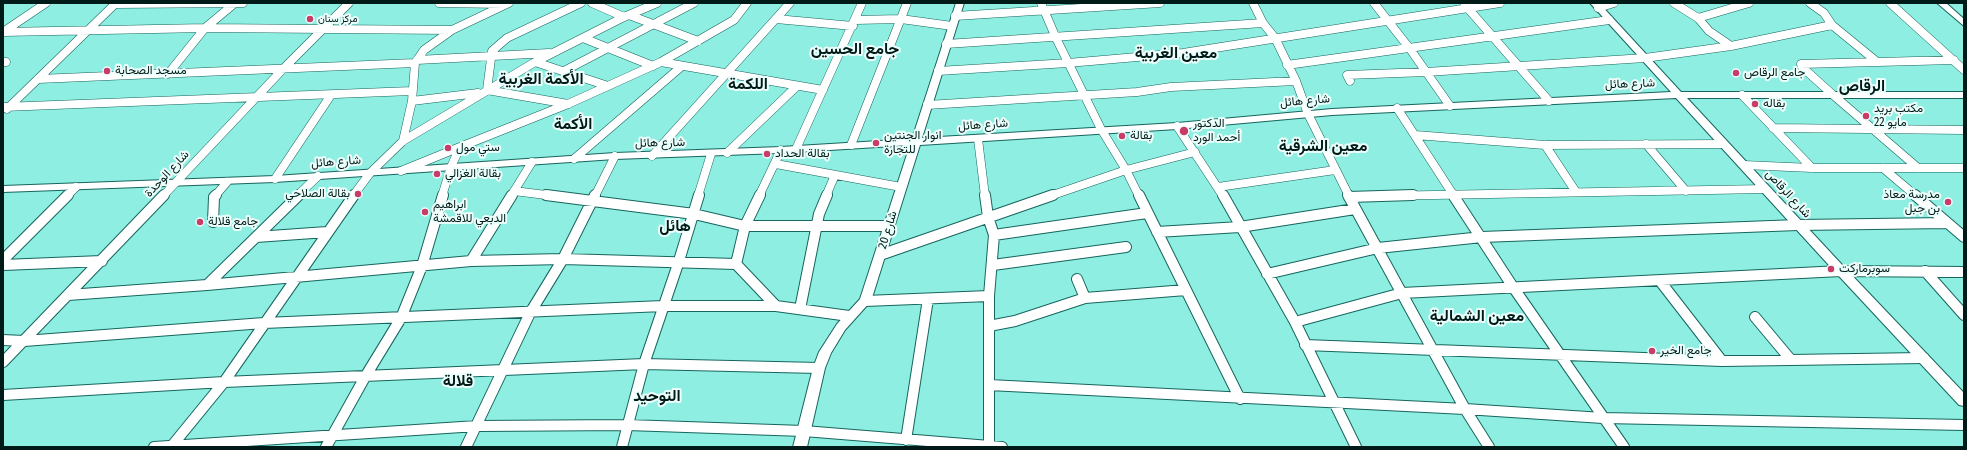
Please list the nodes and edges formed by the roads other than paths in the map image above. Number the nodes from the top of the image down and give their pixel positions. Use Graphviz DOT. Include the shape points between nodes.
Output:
graph roads {
  1 [pos="46,3"];
  2 [pos="235,3"];
  3 [pos="243,3"];
  4 [pos="349,3"];
  5 [pos="439,3"];
  6 [pos="581,3"];
  7 [pos="592,3"];
  8 [pos="657,3"];
  9 [pos="694,3"];
  10 [pos="747,3"];
  11 [pos="790,3"];
  12 [pos="862,3"];
  13 [pos="907,3"];
  14 [pos="960,3"];
  15 [pos="1041,3"];
  16 [pos="1160,3"];
  17 [pos="1253,3"];
  18 [pos="1374,3"];
  19 [pos="1500,3"];
  20 [pos="1614,3"];
  21 [pos="1674,3"];
  22 [pos="1749,3"];
  23 [pos="1810,3"];
  24 [pos="1890,3"];
  25 [pos="1941,3"];
  26 [pos="1948,3"];
  27 [pos="115,4"];
  28 [pos="508,4"];
  29 [pos="1596,5"];
  30 [pos="1466,6"];
  31 [pos="1045,11"];
  32 [pos="627,16"];
  33 [pos="955,16"];
  34 [pos="1964,17"];
  35 [pos="1698,18"];
  36 [pos="776,19"];
  37 [pos="901,19"];
  38 [pos="1609,20"];
  39 [pos="1387,21"];
  40 [pos="854,23"];
  41 [pos="1263,23"];
  42 [pos="1964,23"];
  43 [pos="1832,24"];
  44 [pos="652,25"];
  45 [pos="952,26"];
  46 [pos="204,28"];
  47 [pos="323,29"];
  48 [pos="452,30"];
  49 [pos="89,31"];
  50 [pos="3,32"];
  51 [pos="1492,35"];
  52 [pos="583,38"];
  53 [pos="1056,38"];
  54 [pos="1275,38"];
  55 [pos="698,41"];
  56 [pos="946,44"];
  57 [pos="1731,46"];
  58 [pos="608,48"];
  59 [pos="1410,50"];
  60 [pos="552,53"];
  61 [pos="491,56"];
  62 [pos="1645,58"];
  63 [pos="1954,60"];
  64 [pos="416,61"];
  65 [pos="1876,61"];
  66 [pos="535,62"];
  67 [pos="661,62"];
  68 [pos="1068,63"];
  69 [pos="1287,65"];
  70 [pos="653,66"];
  71 [pos="682,66"];
  72 [pos="1518,67"];
  73 [pos="283,69"];
  74 [pos="1964,70"];
  75 [pos="564,71"];
  76 [pos="938,71"];
  77 [pos="1426,72"];
  78 [pos="726,73"];
  79 [pos="168,74"];
  80 [pos="38,79"];
  81 [pos="1296,81"];
  82 [pos="1350,81"];
  83 [pos="608,86"];
  84 [pos="797,86"];
  85 [pos="823,90"];
  86 [pos="412,91"];
  87 [pos="484,91"];
  88 [pos="1832,94"];
  89 [pos="331,95"];
  90 [pos="1678,95"];
  91 [pos="1742,95"];
  92 [pos="1964,95"];
  93 [pos="258,96"];
  94 [pos="1084,96"];
  95 [pos="412,101"];
  96 [pos="1548,101"];
  97 [pos="568,104"];
  98 [pos="927,105"];
  99 [pos="1450,106"];
  100 [pos="1397,108"];
  101 [pos="5,109"];
  102 [pos="1308,114"];
  103 [pos="1177,126"];
  104 [pos="1773,128"];
  105 [pos="1100,129"];
  106 [pos="1875,129"];
  107 [pos="1964,130"];
  108 [pos="1415,135"];
  109 [pos="978,139"];
  110 [pos="403,141"];
  111 [pos="915,141"];
  112 [pos="1646,144"];
  113 [pos="1723,144"];
  114 [pos="851,145"];
  115 [pos="1545,145"];
  116 [pos="460,147"];
  117 [pos="796,149"];
  118 [pos="782,150"];
  119 [pos="1194,152"];
  120 [pos="727,153"];
  121 [pos="711,154"];
  122 [pos="615,156"];
  123 [pos="652,156"];
  124 [pos="574,159"];
  125 [pos="532,162"];
  126 [pos="776,164"];
  127 [pos="1744,165"];
  128 [pos="451,167"];
  129 [pos="1812,168"];
  130 [pos="1883,168"];
  131 [pos="1918,168"];
  132 [pos="1964,168"];
  133 [pos="1126,170"];
  134 [pos="1335,170"];
  135 [pos="401,171"];
  136 [pos="370,173"];
  137 [pos="835,175"];
  138 [pos="318,176"];
  139 [pos="275,179"];
  140 [pos="227,182"];
  141 [pos="176,184"];
  142 [pos="901,187"];
  143 [pos="1218,187"];
  144 [pos="76,188"];
  145 [pos="3,189"];
  146 [pos="1765,189"];
  147 [pos="514,191"];
  148 [pos="1686,191"];
  149 [pos="1576,192"];
  150 [pos="1452,194"];
  151 [pos="1349,197"];
  152 [pos="593,200"];
  153 [pos="1355,209"];
  154 [pos="1148,213"];
  155 [pos="694,214"];
  156 [pos="988,217"];
  157 [pos="213,222"];
  158 [pos="1947,223"];
  159 [pos="1798,225"];
  160 [pos="745,226"];
  161 [pos="818,226"];
  162 [pos="888,226"];
  163 [pos="1240,227"];
  164 [pos="327,232"];
  165 [pos="1157,232"];
  166 [pos="994,235"];
  167 [pos="1482,237"];
  168 [pos="1964,237"];
  169 [pos="256,238"];
  170 [pos="1126,247"];
  171 [pos="1378,248"];
  172 [pos="880,255"];
  173 [pos="563,259"];
  174 [pos="3,260"];
  175 [pos="102,261"];
  176 [pos="471,261"];
  177 [pos="678,264"];
  178 [pos="736,264"];
  179 [pos="3,265"];
  180 [pos="993,265"];
  181 [pos="422,266"];
  182 [pos="1841,271"];
  183 [pos="1925,271"];
  184 [pos="1964,272"];
  185 [pos="1267,274"];
  186 [pos="295,277"];
  187 [pos="1077,279"];
  188 [pos="1660,281"];
  189 [pos="207,286"];
  190 [pos="1513,287"];
  191 [pos="1186,290"];
  192 [pos="1402,293"];
  193 [pos="68,295"];
  194 [pos="989,296"];
  195 [pos="928,298"];
  196 [pos="1085,298"];
  197 [pos="865,301"];
  198 [pos="663,306"];
  199 [pos="776,306"];
  200 [pos="800,309"];
  201 [pos="530,313"];
  202 [pos="1964,315"];
  203 [pos="849,316"];
  204 [pos="1755,316"];
  205 [pos="402,318"];
  206 [pos="1295,322"];
  207 [pos="264,323"];
  208 [pos="989,326"];
  209 [pos="3,340"];
  210 [pos="24,341"];
  211 [pos="1305,345"];
  212 [pos="1434,350"];
  213 [pos="1560,355"];
  214 [pos="1924,358"];
  215 [pos="1791,360"];
  216 [pos="3,362"];
  217 [pos="1722,362"];
  218 [pos="644,364"];
  219 [pos="819,368"];
  220 [pos="503,369"];
  221 [pos="365,377"];
  222 [pos="224,382"];
  223 [pos="989,385"];
  224 [pos="3,395"];
  225 [pos="1240,399"];
  226 [pos="1964,401"];
  227 [pos="1334,403"];
  228 [pos="1465,409"];
  229 [pos="1603,418"];
  230 [pos="627,425"];
  231 [pos="1964,425"];
  232 [pos="477,426"];
  233 [pos="804,431"];
  234 [pos="332,436"];
  235 [pos="906,440"];
  236 [pos="171,446"];
  237 [pos="154,447"];
  238 [pos="326,447"];
  239 [pos="466,447"];
  240 [pos="622,447"];
  241 [pos="800,447"];
  242 [pos="989,447"];
  243 [pos="1002,447"];
  244 [pos="1356,447"];
  245 [pos="1489,447"];
  246 [pos="1624,447"];
  1 -- 50 [label="street"];
  2 -- 3 [label="street"];
  2 -- 27 [label="street"];
  2 -- 46 [label="street"];
  4 -- 47 [label="street, شارع الوحدة"];
  5 -- 28 [label="street"];
  6 -- 61 [label="street" via="507,38 492,51"];
  7 -- 32 [label="street"];
  8 -- 32 [label="street"];
  9 -- 44 [label="street"];
  10 -- 55 [label="street" via="734,20"];
  11 -- 36 [label="street"];
  12 -- 40 [label="street"];
  13 -- 37 [label="street"];
  14 -- 33 [label="street, شارع 20"];
  15 -- 31 [label="street"];
  16 -- 31 [label="street"];
  17 -- 41 [label="street"];
  18 -- 39 [label="street"];
  19 -- 30 [label="street"];
  20 -- 29 [label="street"];
  21 -- 35 [label="street"];
  22 -- 35 [label="street"];
  23 -- 43 [label="street" via="1824,13"];
  24 -- 63 [label="street"];
  25 -- 42 [label="street"];
  26 -- 34 [label="street"];
  27 -- 49 [label="street"];
  28 -- 48 [label="street"];
  29 -- 38 [label="street, شارع الرقاص"];
  30 -- 39 [label="street"];
  30 -- 51 [label="street"];
  31 -- 33 [label="street"];
  31 -- 53 [label="street"];
  32 -- 44 [label="street"];
  32 -- 52 [label="street"];
  33 -- 45 [label="street, شارع 20"];
  35 -- 57 [label="street" via="1709,31"];
  36 -- 40 [label="street"];
  36 -- 78 [label="street"];
  37 -- 40 [label="street"];
  37 -- 45 [label="street"];
  37 -- 114 [label="street"];
  38 -- 51 [label="street"];
  38 -- 62 [label="street, شارع الرقاص"];
  39 -- 54 [label="street"];
  39 -- 59 [label="street"];
  40 -- 85 [label="street"];
  41 -- 53 [label="street"];
  41 -- 54 [label="street"];
  43 -- 57 [label="street"];
  43 -- 65 [label="street"];
  44 -- 55 [label="street"];
  44 -- 58 [label="street"];
  45 -- 56 [label="street, شارع 20"];
  46 -- 47 [label="street"];
  46 -- 49 [label="street"];
  46 -- 79 [label="street"];
  47 -- 48 [label="street"];
  47 -- 73 [label="street, شارع الوحدة"];
  48 -- 64 [label="street" via="424,50"];
  49 -- 50 [label="street"];
  49 -- 80 [label="street"];
  51 -- 59 [label="street"];
  51 -- 72 [label="street"];
  52 -- 58 [label="street"];
  52 -- 60 [label="street"];
  53 -- 56 [label="street"];
  53 -- 68 [label="street"];
  54 -- 68 [label="street" via="1183,53"];
  54 -- 69 [label="street"];
  55 -- 67 [label="street"];
  56 -- 76 [label="street, شارع 20"];
  57 -- 62 [label="street"];
  58 -- 70 [label="street"];
  58 -- 75 [label="street"];
  59 -- 69 [label="street"];
  59 -- 77 [label="street"];
  60 -- 61 [label="street"];
  60 -- 66 [label="street"];
  61 -- 64 [label="street"];
  61 -- 87 [label="street"];
  62 -- 72 [label="street"];
  62 -- 90 [label="street, شارع الرقاص"];
  63 -- 65 [label="street"];
  63 -- 74 [label="street"];
  64 -- 73 [label="street"];
  64 -- 86 [label="street"];
  65 -- 88 [label="street" via="1801,64"];
  66 -- 75 [label="street"];
  66 -- 87 [label="street"];
  67 -- 70 [label="street"];
  67 -- 71 [label="street"];
  68 -- 76 [label="street"];
  68 -- 94 [label="street"];
  69 -- 81 [label="street"];
  70 -- 83 [label="street"];
  71 -- 78 [label="street"];
  71 -- 124 [label="street"];
  72 -- 77 [label="street"];
  72 -- 96 [label="street"];
  73 -- 79 [label="street"];
  73 -- 93 [label="street, شارع الوحدة"];
  75 -- 83 [label="street"];
  76 -- 98 [label="street, شارع 20"];
  77 -- 82 [label="street" via="1347,75"];
  77 -- 99 [label="street"];
  78 -- 84 [label="street"];
  78 -- 123 [label="street"];
  79 -- 80 [label="street"];
  80 -- 101 [label="street"];
  81 -- 94 [label="street" via="1171,87"];
  81 -- 102 [label="street"];
  83 -- 97 [label="street"];
  84 -- 85 [label="street"];
  84 -- 120 [label="street"];
  85 -- 117 [label="street"];
  86 -- 89 [label="street"];
  86 -- 95 [label="street"];
  87 -- 95 [label="street"];
  87 -- 97 [label="street"];
  87 -- 110 [label="street"];
  88 -- 91 [label="street, شارع هائل"];
  88 -- 92 [label="street, شارع هائل"];
  88 -- 106 [label="street"];
  89 -- 93 [label="street"];
  89 -- 139 [label="street"];
  90 -- 91 [label="street, شارع هائل"];
  90 -- 96 [label="street, شارع هائل"];
  90 -- 113 [label="street, شارع الرقاص"];
  91 -- 104 [label="street"];
  93 -- 101 [label="street"];
  93 -- 141 [label="street, شارع الوحدة"];
  94 -- 98 [label="street"];
  94 -- 105 [label="street"];
  95 -- 110 [label="street"];
  96 -- 99 [label="street, شارع هائل"];
  97 -- 116 [label="street"];
  98 -- 111 [label="street, شارع 20"];
  99 -- 100 [label="street, شارع هائل"];
  100 -- 102 [label="street, شارع هائل"];
  100 -- 108 [label="street"];
  102 -- 103 [label="street, شارع هائل"];
  102 -- 134 [label="street"];
  103 -- 105 [label="street, شارع هائل"];
  103 -- 119 [label="street"];
  104 -- 106 [label="street"];
  104 -- 129 [label="street"];
  105 -- 109 [label="street, شارع هائل"];
  105 -- 133 [label="street"];
  106 -- 107 [label="street"];
  106 -- 131 [label="street"];
  108 -- 115 [label="street"];
  108 -- 150 [label="street"];
  109 -- 111 [label="street, شارع هائل"];
  109 -- 156 [label="street"];
  110 -- 136 [label="street"];
  111 -- 114 [label="street, شارع هائل"];
  111 -- 142 [label="street, شارع 20"];
  112 -- 113 [label="street"];
  112 -- 115 [label="street"];
  112 -- 148 [label="street"];
  113 -- 127 [label="street, شارع الرقاص"];
  114 -- 117 [label="street, شارع هائل"];
  115 -- 149 [label="street"];
  116 -- 128 [label="street"];
  116 -- 135 [label="street"];
  117 -- 118 [label="street, شارع هائل"];
  118 -- 120 [label="street, شارع هائل"];
  118 -- 126 [label="street"];
  119 -- 133 [label="street"];
  119 -- 143 [label="street"];
  120 -- 121 [label="street, شارع هائل"];
  121 -- 123 [label="street, شارع هائل"];
  121 -- 155 [label="street"];
  122 -- 123 [label="street, شارع هائل"];
  122 -- 124 [label="street, شارع هائل"];
  122 -- 152 [label="street"];
  124 -- 125 [label="street, شارع هائل"];
  125 -- 128 [label="street, شارع هائل"];
  125 -- 147 [label="street"];
  126 -- 137 [label="street"];
  126 -- 160 [label="street"];
  127 -- 129 [label="street"];
  127 -- 146 [label="street, شارع الرقاص"];
  128 -- 135 [label="street, شارع هائل"];
  128 -- 181 [label="street"];
  129 -- 130 [label="street"];
  130 -- 131 [label="street"];
  130 -- 158 [label="street"];
  131 -- 132 [label="street"];
  133 -- 154 [label="street"];
  133 -- 156 [label="street"];
  134 -- 143 [label="street"];
  134 -- 151 [label="street"];
  135 -- 136 [label="street, شارع هائل"];
  136 -- 138 [label="street, شارع هائل"];
  136 -- 164 [label="street"];
  137 -- 142 [label="street"];
  137 -- 161 [label="street" via="819,214"];
  138 -- 139 [label="street, شارع هائل"];
  138 -- 169 [label="street"];
  139 -- 140 [label="street, شارع هائل"];
  140 -- 141 [label="street, شارع هائل"];
  140 -- 157 [label="street" via="214,197"];
  141 -- 144 [label="street, شارع هائل"];
  141 -- 175 [label="street, شارع الوحدة"];
  142 -- 162 [label="street, شارع 20"];
  143 -- 163 [label="street"];
  144 -- 145 [label="street, شارع هائل"];
  144 -- 174 [label="street"];
  146 -- 148 [label="street"];
  146 -- 159 [label="street, شارع الرقاص"];
  147 -- 152 [label="street"];
  147 -- 176 [label="street"];
  148 -- 149 [label="street"];
  149 -- 150 [label="street"];
  150 -- 151 [label="street"];
  150 -- 167 [label="street"];
  151 -- 153 [label="street"];
  152 -- 155 [label="street"];
  152 -- 173 [label="street"];
  153 -- 163 [label="street"];
  153 -- 171 [label="street"];
  154 -- 165 [label="street"];
  154 -- 166 [label="street"];
  155 -- 160 [label="street"];
  155 -- 177 [label="street"];
  156 -- 166 [label="street"];
  156 -- 172 [label="street"];
  158 -- 159 [label="street"];
  158 -- 168 [label="street"];
  159 -- 167 [label="street"];
  159 -- 182 [label="street, شارع الرقاص"];
  160 -- 161 [label="street"];
  160 -- 178 [label="street"];
  161 -- 162 [label="street"];
  161 -- 200 [label="street"];
  162 -- 172 [label="street, شارع 20"];
  163 -- 165 [label="street"];
  163 -- 185 [label="street"];
  164 -- 169 [label="street"];
  164 -- 186 [label="street"];
  165 -- 191 [label="street"];
  166 -- 180 [label="street"];
  167 -- 171 [label="street"];
  167 -- 190 [label="street"];
  169 -- 189 [label="street"];
  170 -- 180 [label="street"];
  171 -- 185 [label="street"];
  171 -- 192 [label="street"];
  172 -- 197 [label="street, شارع 20"];
  173 -- 176 [label="street"];
  173 -- 177 [label="street"];
  173 -- 201 [label="street"];
  175 -- 179 [label="street"];
  175 -- 193 [label="street, شارع الوحدة"];
  176 -- 181 [label="street"];
  177 -- 178 [label="street"];
  177 -- 198 [label="street"];
  178 -- 199 [label="street"];
  180 -- 194 [label="street"];
  181 -- 186 [label="street"];
  181 -- 205 [label="street"];
  182 -- 183 [label="street"];
  182 -- 188 [label="street"];
  182 -- 214 [label="street, شارع الرقاص"];
  183 -- 184 [label="street"];
  183 -- 202 [label="street"];
  185 -- 206 [label="street"];
  186 -- 189 [label="street"];
  186 -- 207 [label="street"];
  187 -- 196 [label="street"];
  188 -- 190 [label="street"];
  188 -- 217 [label="street"];
  189 -- 193 [label="street"];
  190 -- 192 [label="street"];
  190 -- 213 [label="street"];
  191 -- 196 [label="street"];
  191 -- 225 [label="street"];
  192 -- 206 [label="street"];
  192 -- 212 [label="street"];
  193 -- 210 [label="street, شارع الوحدة"];
  194 -- 195 [label="street"];
  194 -- 208 [label="street"];
  195 -- 197 [label="street"];
  195 -- 235 [label="street"];
  196 -- 208 [label="street" via="1015,322"];
  197 -- 203 [label="street, شارع 20"];
  198 -- 199 [label="street"];
  198 -- 201 [label="street"];
  198 -- 218 [label="street"];
  199 -- 200 [label="street"];
  200 -- 203 [label="street"];
  201 -- 205 [label="street"];
  201 -- 220 [label="street"];
  203 -- 219 [label="street, شارع 20"];
  204 -- 215 [label="street"];
  205 -- 207 [label="street"];
  205 -- 221 [label="street"];
  206 -- 211 [label="street"];
  207 -- 210 [label="street"];
  207 -- 222 [label="street"];
  208 -- 223 [label="street"];
  209 -- 210 [label="street"];
  210 -- 216 [label="street, شارع الوحدة"];
  211 -- 212 [label="street"];
  211 -- 227 [label="street"];
  212 -- 213 [label="street"];
  212 -- 228 [label="street"];
  213 -- 217 [label="street"];
  213 -- 229 [label="street"];
  214 -- 215 [label="street"];
  214 -- 226 [label="street, شارع الرقاص"];
  215 -- 217 [label="street"];
  218 -- 219 [label="street"];
  218 -- 220 [label="street"];
  218 -- 230 [label="street"];
  219 -- 233 [label="street, شارع 20"];
  220 -- 221 [label="street"];
  220 -- 232 [label="street"];
  221 -- 222 [label="street"];
  221 -- 234 [label="street"];
  222 -- 224 [label="street"];
  222 -- 236 [label="street"];
  223 -- 225 [label="street"];
  223 -- 242 [label="street"];
  225 -- 227 [label="street"];
  227 -- 228 [label="street"];
  227 -- 244 [label="street"];
  228 -- 229 [label="street"];
  228 -- 245 [label="street"];
  229 -- 231 [label="street"];
  229 -- 246 [label="street"];
  230 -- 232 [label="street"];
  230 -- 233 [label="street"];
  230 -- 240 [label="street"];
  232 -- 234 [label="street"];
  232 -- 239 [label="street"];
  233 -- 235 [label="street"];
  233 -- 241 [label="street, شارع 20"];
  234 -- 236 [label="street"];
  234 -- 238 [label="street"];
  235 -- 242 [label="street"];
  236 -- 237 [label="street"];
  242 -- 243 [label="street"];
}
